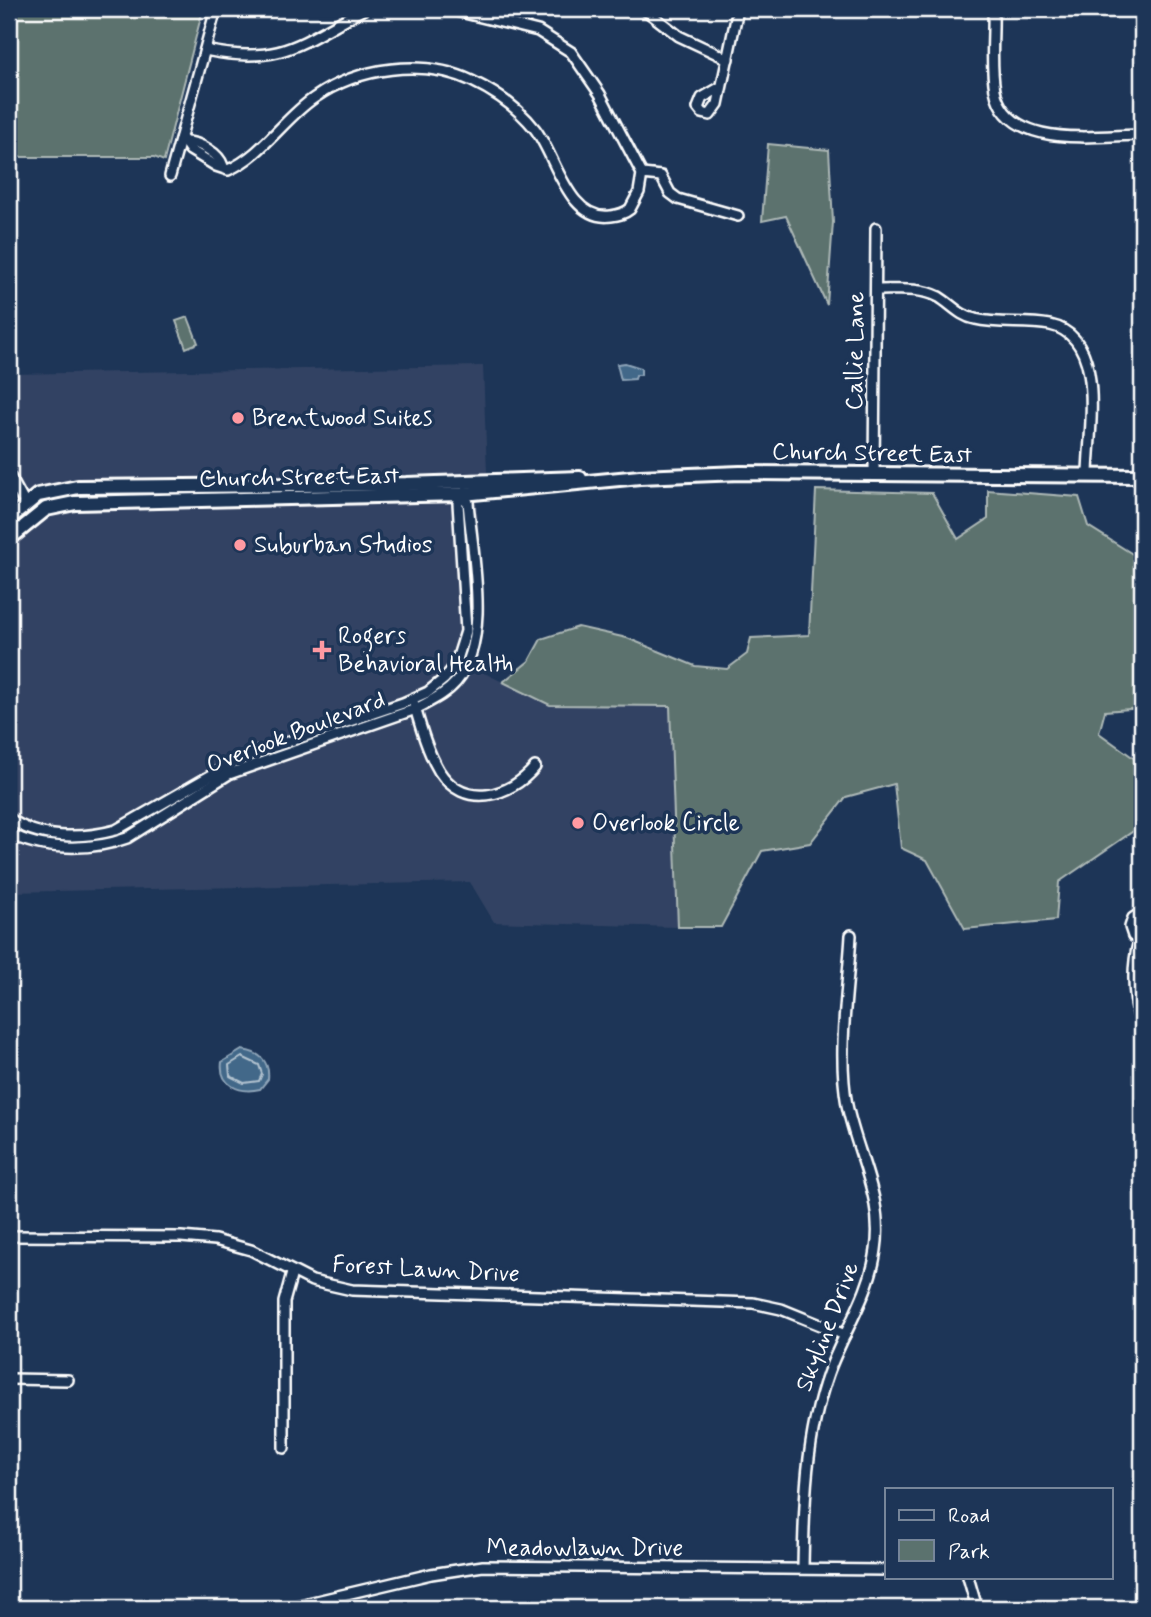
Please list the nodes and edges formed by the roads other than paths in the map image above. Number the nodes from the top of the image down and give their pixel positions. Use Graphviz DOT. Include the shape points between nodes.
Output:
graph roads {
  1 [pos="216,9"];
  2 [pos="364,9"];
  3 [pos="448,9"];
  4 [pos="644,9"];
  5 [pos="738,9"];
  6 [pos="993,9"];
  7 [pos="205,50"];
  8 [pos="729,59"];
  9 [pos="721,86"];
  10 [pos="1142,135"];
  11 [pos="183,140"];
  12 [pos="642,174"];
  13 [pos="170,176"];
  14 [pos="738,216"];
  15 [pos="876,228"];
  16 [pos="876,290"];
  17 [pos="9,475"];
  18 [pos="874,475"];
  19 [pos="1088,476"];
  20 [pos="1142,476"];
  21 [pos="601,480"];
  22 [pos="463,496"];
  23 [pos="25,504"];
  24 [pos="9,519"];
  25 [pos="9,539"];
  26 [pos="413,699"];
  27 [pos="416,709"];
  28 [pos="535,767"];
  29 [pos="9,818"];
  30 [pos="9,833"];
  31 [pos="1142,912"];
  32 [pos="851,935"];
  33 [pos="1141,941"];
  34 [pos="1142,1028"];
  35 [pos="9,1236"];
  36 [pos="292,1273"];
  37 [pos="845,1335"];
  38 [pos="9,1379"];
  39 [pos="68,1380"];
  40 [pos="284,1448"];
  41 [pos="803,1568"];
  42 [pos="885,1570"];
  43 [pos="968,1578"];
  44 [pos="287,1608"];
  45 [pos="977,1608"];
  1 -- 7 [label="street"];
  2 -- 7 [label="street" via="280,53 239,57"];
  3 -- 12 [label="street" via="538,31 571,52 600,94"];
  4 -- 8 [label="street" via="679,36"];
  5 -- 8 [label="street"];
  6 -- 10 [label="street" via="994,88 1013,120 1027,130 1048,135"];
  7 -- 11 [label="street"];
  8 -- 9 [label="street"];
  11 -- 12 [label="street" via="197,142 229,170 247,160 313,98 333,87 379,71 417,68 472,81 519,113 541,138 576,202 590,214 608,217 626,212 636,198"];
  11 -- 13 [label="street"];
  12 -- 14 [label="street" via="661,176 678,199"];
  15 -- 16 [label="street, Callie Lane"];
  16 -- 18 [label="street, Callie Lane"];
  16 -- 19 [label="street" via="925,292 973,319 1049,324 1079,342 1090,376"];
  17 -- 23 [label="street"];
  18 -- 19 [label="main road, Church Street East"];
  18 -- 21 [label="main road, Church Street East" via="740,473"];
  19 -- 20 [label="main road, Church Street East"];
  21 -- 22 [label="main road, Church Street East"];
  21 -- 23 [label="main road, Church Street East" via="78,487 46,492"];
  22 -- 25 [label="main road, Church Street East" via="62,504 34,516"];
  22 -- 26 [label="street, Overlook Boulevard" via="458,503 466,607 462,648 444,679"];
  22 -- 27 [label="street, Overlook Boulevard" via="468,502 476,636 456,682"];
  23 -- 24 [label="main road, Church Street East"];
  26 -- 27 [label="street"];
  26 -- 29 [label="street, Overlook Boulevard" via="243,757 116,830 51,835"];
  27 -- 28 [label="street" via="437,769 463,792 500,794 517,786"];
  27 -- 30 [label="street, Overlook Boulevard" via="229,774 111,844 45,845"];
  31 -- 33 [label="street" via="1130,927"];
  32 -- 37 [label="street, Skyline Drive" via="845,1085 872,1185 878,1231 867,1286"];
  33 -- 34 [label="street" via="1134,957 1134,983"];
  35 -- 36 [label="street, Forest Lawn Drive" via="204,1238 243,1247"];
  36 -- 37 [label="street, Forest Lawn Drive" via="365,1291 753,1303 791,1312"];
  36 -- 40 [label="street" via="284,1302"];
  37 -- 41 [label="street, Skyline Drive" via="829,1370 816,1418 804,1499"];
  38 -- 39 [label="street"];
  41 -- 42 [label="street, Meadowlawn Drive"];
  41 -- 44 [label="street, Meadowlawn Drive" via="483,1566"];
  43 -- 45 [label="street"];
}
